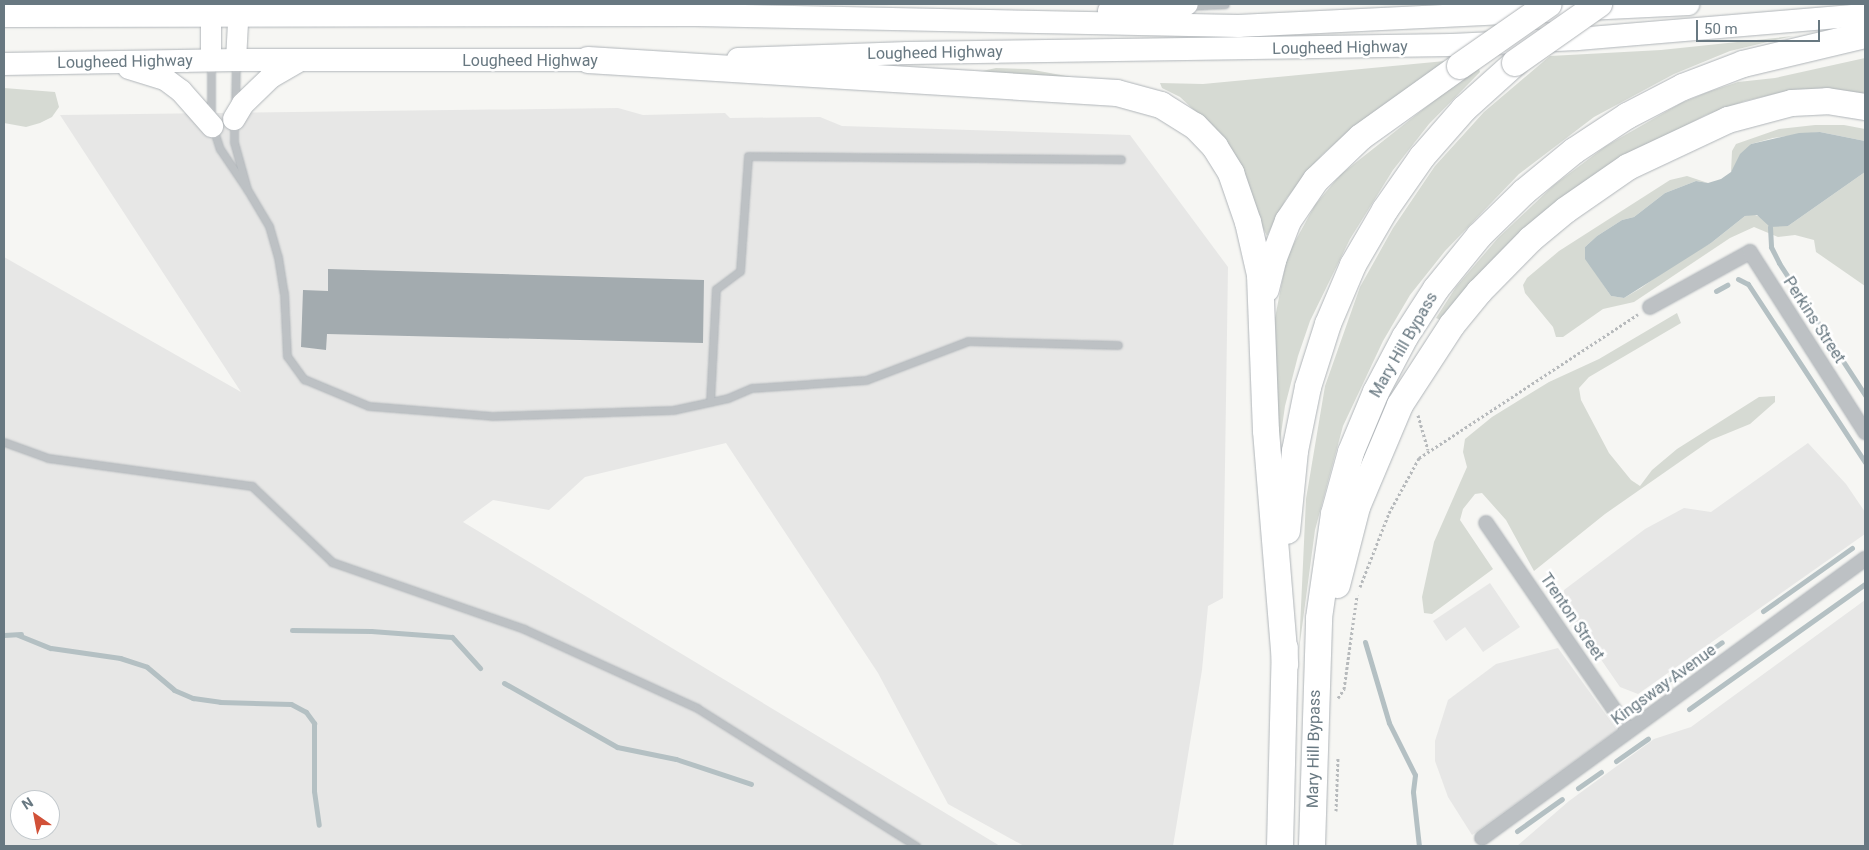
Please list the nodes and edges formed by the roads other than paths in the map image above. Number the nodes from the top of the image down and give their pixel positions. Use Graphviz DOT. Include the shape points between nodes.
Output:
graph roads {
  1 [pos="145,4"];
  2 [pos="304,4"];
  3 [pos="1187,4"];
  4 [pos="1225,4"];
  5 [pos="1549,4"];
  6 [pos="1599,4"];
  7 [pos="1688,4"];
  8 [pos="211,10"];
  9 [pos="238,10"];
  10 [pos="1109,11"];
  11 [pos="1865,15"];
  12 [pos="4,16"];
  13 [pos="121,16"];
  14 [pos="358,16"];
  15 [pos="858,19"];
  16 [pos="1865,35"];
  17 [pos="211,60"];
  18 [pos="236,60"];
  19 [pos="588,60"];
  20 [pos="300,61"];
  21 [pos="104,62"];
  22 [pos="4,64"];
  23 [pos="1865,106"];
  24 [pos="234,120"];
  25 [pos="212,126"];
  26 [pos="1120,159"];
  27 [pos="247,189"];
  28 [pos="1650,307"];
  29 [pos="1263,319"];
  30 [pos="1118,345"];
  31 [pos="710,402"];
  32 [pos="1865,432"];
  33 [pos="4,442"];
  34 [pos="1486,523"];
  35 [pos="1865,559"];
  36 [pos="1285,664"];
  37 [pos="1316,681"];
  38 [pos="1629,731"];
  39 [pos="1482,838"];
  40 [pos="916,846"];
  41 [pos="1280,846"];
  42 [pos="1312,846"];
  1 -- 13 [label="main road"];
  2 -- 14 [label="main road"];
  3 -- 10 [label="main road"];
  4 -- 10 [label="lane"];
  5 -- 29 [label="highway, bridge" via="1362,137 1307,191 1288,221 1273,260"];
  6 -- 36 [label="highway, Mary Hill Bypass, bridge" via="1515,63 1459,115 1403,183 1357,258 1328,324 1308,387 1295,451 1287,547"];
  7 -- 15 [label="main road, Lougheed Highway" via="1239,26"];
  8 -- 9 [label="main road, Lougheed Highway"];
  8 -- 13 [label="main road, Lougheed Highway"];
  8 -- 17 [label="main road"];
  9 -- 14 [label="main road, Lougheed Highway"];
  9 -- 18 [label="main road"];
  10 -- 15 [label="main road"];
  11 -- 19 [label="main road, Lougheed Highway" via="1577,39 1452,45"];
  12 -- 13 [label="main road, Lougheed Highway"];
  14 -- 15 [label="main road, Lougheed Highway" via="696,15"];
  16 -- 37 [label="highway, Mary Hill Bypass" via="1743,64 1655,100 1548,170 1479,236 1436,289 1405,337 1376,392 1351,452 1328,546 1319,618"];
  17 -- 18 [label="main road, Lougheed Highway"];
  17 -- 21 [label="main road, Lougheed Highway"];
  17 -- 25 [label="lane"];
  18 -- 20 [label="main road, Lougheed Highway"];
  18 -- 24 [label="lane"];
  19 -- 20 [label="main road, Lougheed Highway"];
  19 -- 29 [label="highway" via="1088,90 1134,96 1161,104 1205,135 1231,173 1242,201 1258,264"];
  20 -- 24 [label="main road" via="271,77 243,104"];
  21 -- 22 [label="main road, Lougheed Highway"];
  21 -- 25 [label="main road" via="165,79 197,106"];
  23 -- 37 [label="highway" via="1810,102 1762,110 1694,134 1621,171 1566,210 1506,263 1452,325 1410,388 1375,458 1357,507"];
  24 -- 27 [label="lane" via="234,142"];
  25 -- 27 [label="lane" via="220,149"];
  26 -- 31 [label="lane" via="748,156 740,270 716,289"];
  27 -- 31 [label="lane" via="269,226 278,257 284,293 287,356 304,379 329,391 369,406 492,416 673,410"];
  28 -- 32 [label="street, Perkins Street" via="1750,252"];
  29 -- 36 [label="highway" via="1266,431"];
  30 -- 31 [label="lane" via="968,342 866,380 752,388"];
  33 -- 40 [label="lane" via="48,458 252,486 332,562 524,629 697,708"];
  34 -- 38 [label="street, Trenton Street"];
  35 -- 38 [label="street, Kingsway Avenue"];
  36 -- 41 [label="highway, Mary Hill Bypass"];
  37 -- 42 [label="highway, Mary Hill Bypass"];
  38 -- 39 [label="street, Kingsway Avenue"];
}
